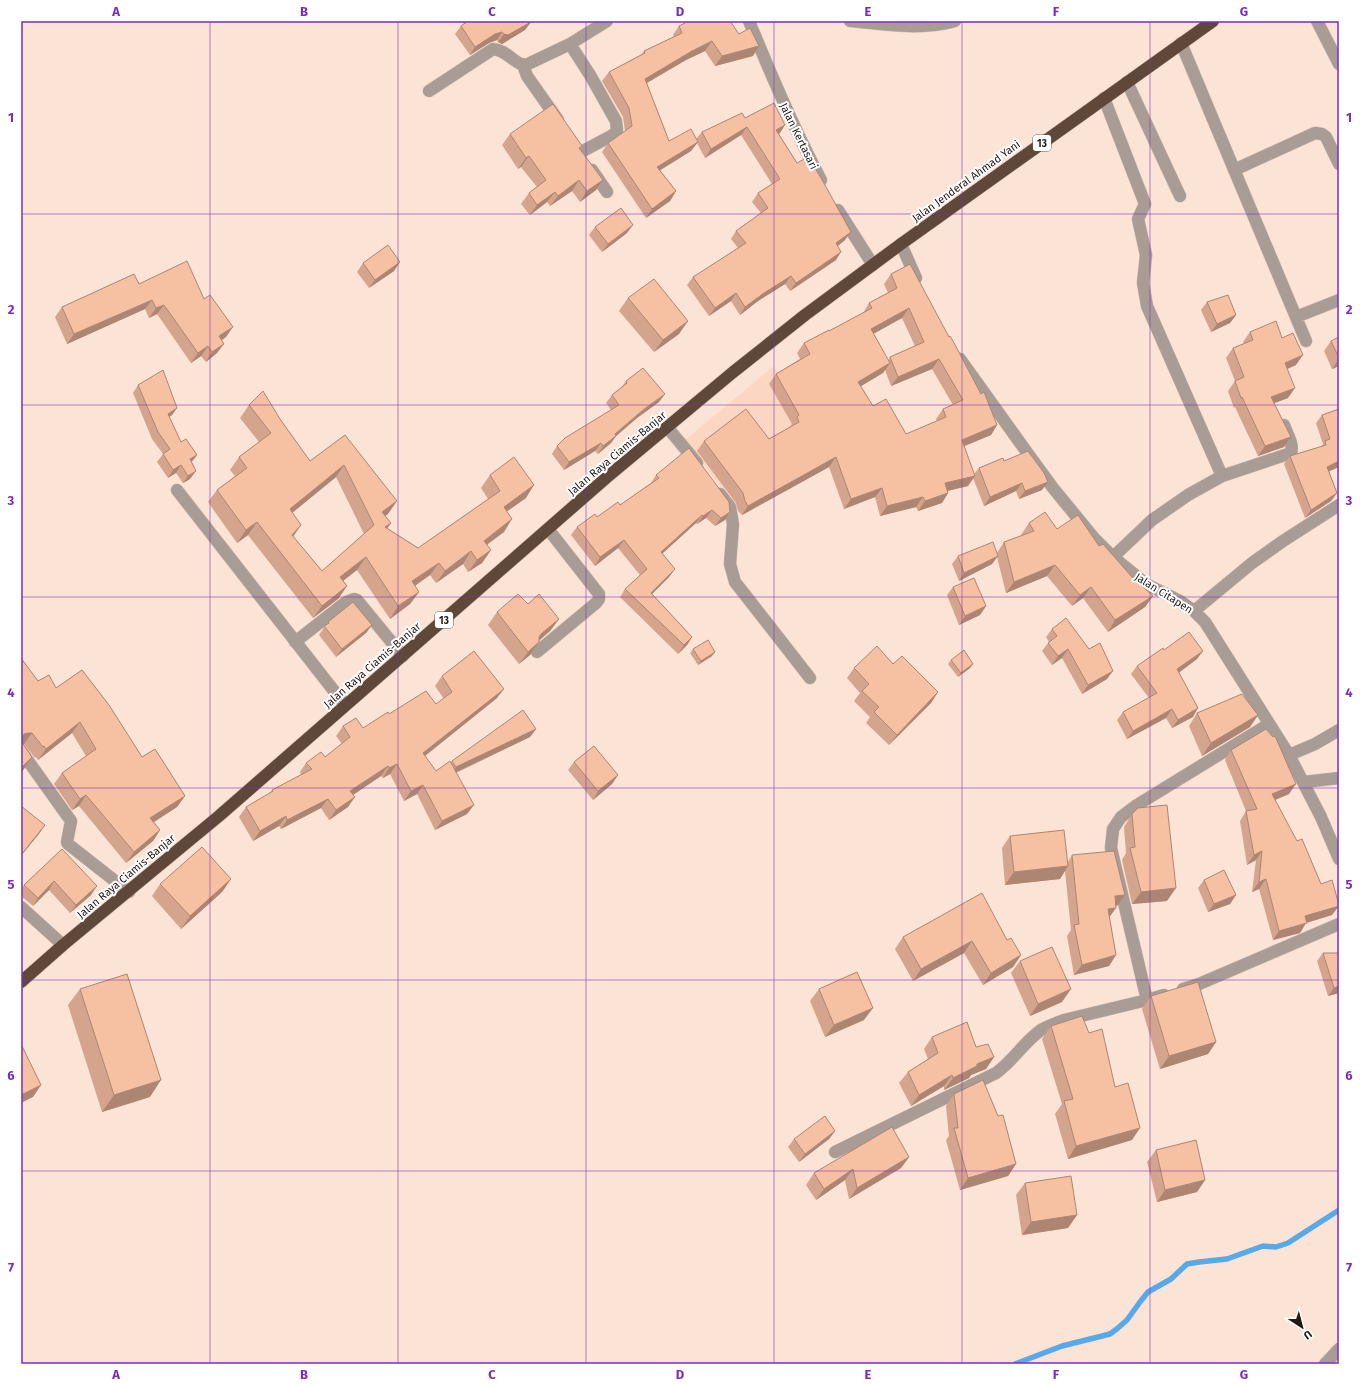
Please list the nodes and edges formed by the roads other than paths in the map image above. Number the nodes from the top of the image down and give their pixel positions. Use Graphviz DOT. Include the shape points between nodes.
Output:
graph roads {
  1 [pos="607,21"];
  2 [pos="749,21"];
  3 [pos="850,21"];
  4 [pos="955,21"];
  5 [pos="1213,21"];
  6 [pos="1317,21"];
  7 [pos="1181,43"];
  8 [pos="570,44"];
  9 [pos="1339,64"];
  10 [pos="523,65"];
  11 [pos="1127,82"];
  12 [pos="429,91"];
  13 [pos="1104,98"];
  14 [pos="563,127"];
  15 [pos="572,140"];
  16 [pos="581,152"];
  17 [pos="1339,164"];
  18 [pos="1234,170"];
  19 [pos="825,188"];
  20 [pos="607,192"];
  21 [pos="1180,196"];
  22 [pos="832,201"];
  23 [pos="901,244"];
  24 [pos="872,265"];
  25 [pos="922,290"];
  26 [pos="1339,300"];
  27 [pos="1296,317"];
  28 [pos="1306,341"];
  29 [pos="956,351"];
  30 [pos="1279,413"];
  31 [pos="667,427"];
  32 [pos="702,470"];
  33 [pos="1222,476"];
  34 [pos="712,483"];
  35 [pos="177,490"];
  36 [pos="1339,505"];
  37 [pos="548,529"];
  38 [pos="1113,557"];
  39 [pos="1194,611"];
  40 [pos="296,642"];
  41 [pos="537,652"];
  42 [pos="403,656"];
  43 [pos="810,678"];
  44 [pos="345,705"];
  45 [pos="1269,724"];
  46 [pos="1339,730"];
  47 [pos="21,751"];
  48 [pos="1289,755"];
  49 [pos="1339,778"];
  50 [pos="1304,782"];
  51 [pos="1339,859"];
  52 [pos="129,892"];
  53 [pos="21,907"];
  54 [pos="1339,924"];
  55 [pos="63,945"];
  56 [pos="21,982"];
  57 [pos="1147,1000"];
  58 [pos="835,1152"];
  59 [pos="1339,1349"];
  60 [pos="1325,1364"];
  1 -- 8 [label="street"];
  2 -- 19 [label="street, Jalan Kertasari" via="803,147"];
  3 -- 4 [label="street" via="907,26 930,26"];
  5 -- 7 [label="highway, Jalan Jenderal Ahmad Yani / 13"];
  6 -- 9 [label="street"];
  7 -- 11 [label="highway, Jalan Jenderal Ahmad Yani / 13"];
  7 -- 18 [label="street"];
  8 -- 10 [label="street"];
  8 -- 16 [label="street" via="616,121 617,128 613,135"];
  10 -- 12 [label="street" via="499,49 493,49"];
  10 -- 14 [label="street" via="527,76"];
  11 -- 13 [label="highway, Jalan Jenderal Ahmad Yani / 13"];
  11 -- 21 [label="street"];
  13 -- 23 [label="highway, Jalan Jenderal Ahmad Yani / 13"];
  13 -- 33 [label="street" via="1145,204 1138,219 1146,255 1144,283 1147,306"];
  15 -- 16 [label="street"];
  16 -- 20 [label="street"];
  17 -- 18 [label="street" via="1326,137 1315,133"];
  18 -- 27 [label="street"];
  22 -- 24 [label="street"];
  23 -- 24 [label="highway, Jalan Jenderal Ahmad Yani / 13"];
  23 -- 25 [label="street"];
  24 -- 31 [label="highway, Jalan Raya Ciamis-Banjar / 13" via="799,320"];
  26 -- 27 [label="street"];
  27 -- 28 [label="street"];
  29 -- 38 [label="street, Jalan Citapen" via="998,414 1053,488"];
  30 -- 33 [label="street" via="1293,449 1291,453"];
  31 -- 32 [label="street"];
  31 -- 37 [label="highway, Jalan Raya Ciamis-Banjar / 13"];
  33 -- 38 [label="street" via="1169,507"];
  34 -- 43 [label="street" via="730,507 733,524 730,564 735,582"];
  35 -- 40 [label="street"];
  36 -- 39 [label="street" via="1283,541"];
  37 -- 41 [label="street" via="595,589 599,599"];
  37 -- 42 [label="highway, Jalan Raya Ciamis-Banjar / 13"];
  38 -- 39 [label="street, Jalan Citapen" via="1146,584"];
  39 -- 45 [label="street, Jalan Citapen" via="1210,630"];
  40 -- 42 [label="street" via="346,602 354,599"];
  40 -- 44 [label="street"];
  42 -- 44 [label="highway, Jalan Raya Ciamis-Banjar / 13"];
  44 -- 52 [label="highway, Jalan Raya Ciamis-Banjar / 13"];
  45 -- 48 [label="street, Jalan Citapen"];
  45 -- 57 [label="street" via="1138,805 1121,817 1113,829 1111,848"];
  46 -- 48 [label="street"];
  47 -- 52 [label="street" via="71,821 68,844"];
  48 -- 50 [label="street, Jalan Citapen"];
  49 -- 50 [label="street"];
  50 -- 51 [label="street, Jalan Citapen"];
  52 -- 55 [label="highway, Jalan Raya Ciamis-Banjar / 13"];
  53 -- 55 [label="street"];
  54 -- 57 [label="street" via="1199,984"];
  55 -- 56 [label="highway, Jalan Raya Ciamis-Banjar / 13"];
  57 -- 58 [label="street" via="1051,1025 1030,1039 996,1073"];
  59 -- 60 [label="street"];
}
